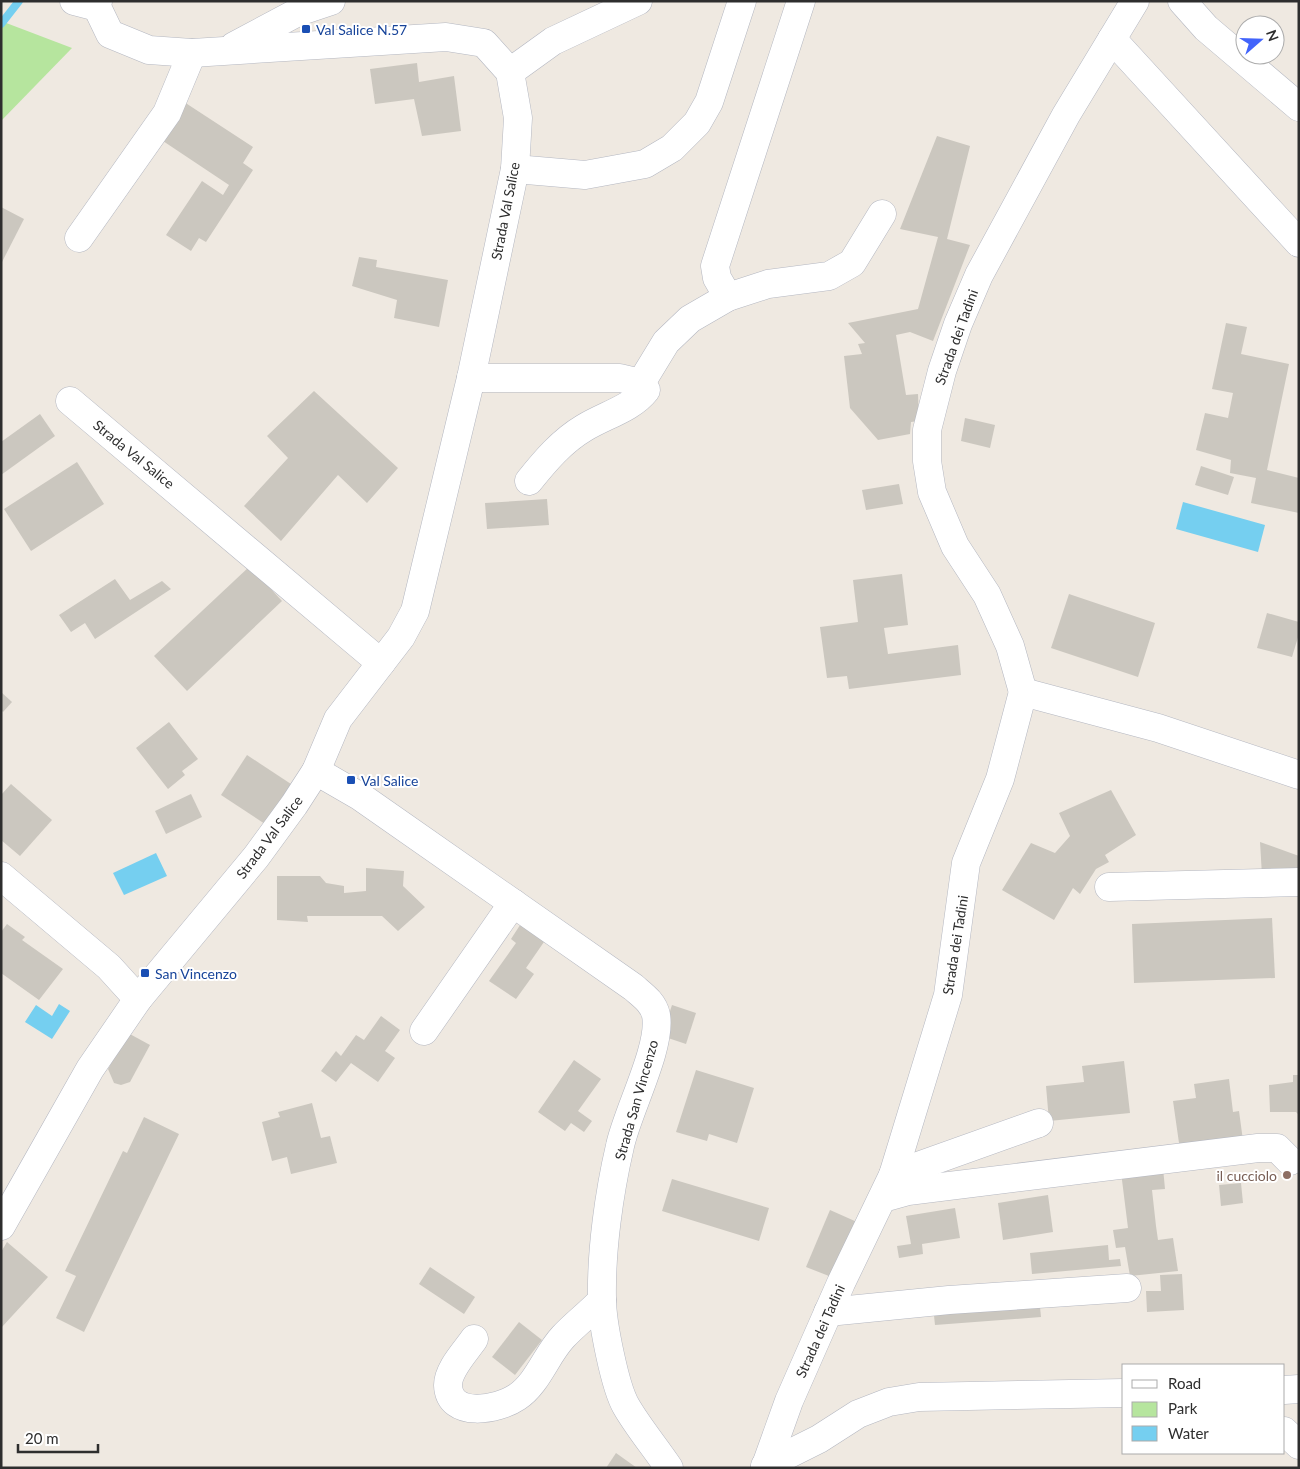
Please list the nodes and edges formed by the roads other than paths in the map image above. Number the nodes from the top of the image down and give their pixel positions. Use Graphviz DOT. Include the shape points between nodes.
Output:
graph roads {
  1 [pos="331,1"];
  2 [pos="638,1"];
  3 [pos="742,1"];
  4 [pos="801,1"];
  5 [pos="1135,1"];
  6 [pos="1182,1"];
  7 [pos="90,3"];
  8 [pos="1112,39"];
  9 [pos="226,51"];
  10 [pos="192,53"];
  11 [pos="510,72"];
  12 [pos="1299,107"];
  13 [pos="515,168"];
  14 [pos="882,214"];
  15 [pos="79,238"];
  16 [pos="1299,243"];
  17 [pos="728,297"];
  18 [pos="471,378"];
  19 [pos="641,383"];
  20 [pos="70,401"];
  21 [pos="528,481"];
  22 [pos="381,663"];
  23 [pos="1023,692"];
  24 [pos="316,771"];
  25 [pos="1299,775"];
  26 [pos="1,876"];
  27 [pos="1299,882"];
  28 [pos="1109,887"];
  29 [pos="513,904"];
  30 [pos="138,999"];
  31 [pos="424,1031"];
  32 [pos="1039,1123"];
  33 [pos="1290,1161"];
  34 [pos="888,1186"];
  35 [pos="1,1226"];
  36 [pos="1127,1288"];
  37 [pos="602,1300"];
  38 [pos="828,1312"];
  39 [pos="474,1339"];
  40 [pos="1299,1389"];
  41 [pos="1285,1390"];
  42 [pos="1122,1393"];
  43 [pos="1285,1431"];
  44 [pos="1299,1445"];
  45 [pos="765,1467"];
  46 [pos="669,1468"];
  1 -- 9 [label="street" via="298,12"];
  2 -- 11 [label="street" via="554,41"];
  3 -- 13 [label="street" via="709,102 696,123 672,148 645,164 585,175"];
  4 -- 17 [label="street" via="715,266 717,278"];
  5 -- 8 [label="street, Strada dei Tadini"];
  6 -- 12 [label="street" via="1206,28"];
  7 -- 10 [label="street" via="110,34 149,50"];
  8 -- 16 [label="street"];
  8 -- 23 [label="street, Strada dei Tadini" via="1066,115 979,275 955,333 927,430 932,492 954,546 987,595 1010,646"];
  9 -- 10 [label="street"];
  9 -- 11 [label="street" via="446,37 484,43"];
  10 -- 15 [label="street" via="167,113"];
  11 -- 13 [label="street, Strada Val Salice" via="518,118"];
  13 -- 18 [label="street, Strada Val Salice"];
  14 -- 17 [label="street" via="852,263 829,276 768,284"];
  17 -- 19 [label="street" via="690,319 666,342"];
  18 -- 19 [label="street" via="620,378"];
  18 -- 22 [label="street, Strada Val Salice" via="415,611 401,637"];
  19 -- 21 [label="street" via="646,390 639,399 565,441"];
  20 -- 22 [label="street, Strada Val Salice"];
  22 -- 24 [label="street, Strada Val Salice" via="338,719"];
  23 -- 25 [label="street" via="1158,728"];
  23 -- 34 [label="street, Strada dei Tadini" via="1000,779 966,863 948,995"];
  24 -- 29 [label="street, Strada San Vincenzo" via="361,796"];
  24 -- 30 [label="street, Strada Val Salice" via="256,857"];
  26 -- 30 [label="street" via="109,967"];
  27 -- 28 [label="street"];
  29 -- 31 [label="street"];
  29 -- 37 [label="street, Strada San Vincenzo" via="633,987 650,1001 656,1015 656,1031 620,1144 603,1263"];
  30 -- 35 [label="street, Strada Val Salice" via="90,1069"];
  32 -- 34 [label="street"];
  33 -- 34 [label="street" via="1277,1148 1258,1148 908,1191"];
  34 -- 38 [label="street, Strada dei Tadini"];
  36 -- 38 [label="street"];
  37 -- 39 [label="street" via="562,1338 548,1362 517,1397 482,1409 466,1409 454,1400 448,1385 451,1371"];
  37 -- 46 [label="street, Strada San Vincenzo" via="613,1364 625,1405"];
  38 -- 45 [label="street, Strada dei Tadini" via="789,1401"];
  40 -- 41 [label="street"];
  42 -- 45 [label="street" via="919,1397 889,1402 858,1414"];
  43 -- 44 [label="street"];
}
